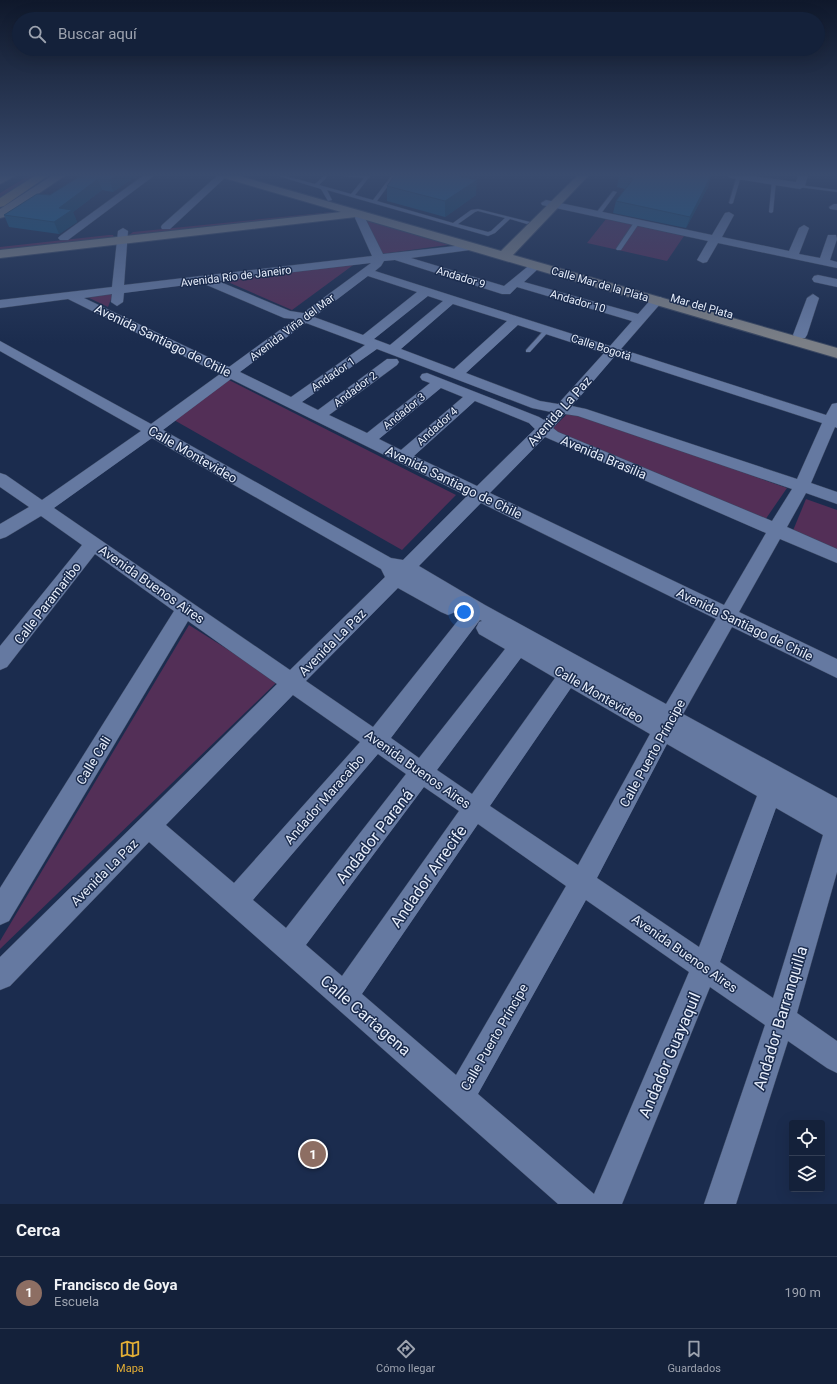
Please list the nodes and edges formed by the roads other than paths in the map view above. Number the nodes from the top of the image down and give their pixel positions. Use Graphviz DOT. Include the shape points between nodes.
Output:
graph roads {
  1 [pos="73,231"];
  2 [pos="146,231"];
  3 [pos="155,231"];
  4 [pos="364,231"];
  5 [pos="429,231"];
  6 [pos="437,231"];
  7 [pos="480,231"];
  8 [pos="493,231"];
  9 [pos="519,231"];
  10 [pos="523,231"];
  11 [pos="631,231"];
  12 [pos="680,231"];
  13 [pos="720,231"];
  14 [pos="802,231"];
  15 [pos="122,236"];
  16 [pos="832,237"];
  17 [pos="64,238"];
  18 [pos="716,239"];
  19 [pos="0,245"];
  20 [pos="473,247"];
  21 [pos="618,249"];
  22 [pos="502,252"];
  23 [pos="0,254"];
  24 [pos="394,257"];
  25 [pos="786,258"];
  26 [pos="703,260"];
  27 [pos="373,261"];
  28 [pos="824,262"];
  29 [pos="536,265"];
  30 [pos="837,265"];
  31 [pos="818,279"];
  32 [pos="205,280"];
  33 [pos="837,283"];
  34 [pos="511,287"];
  35 [pos="118,290"];
  36 [pos="426,291"];
  37 [pos="71,296"];
  38 [pos="813,298"];
  39 [pos="452,299"];
  40 [pos="657,300"];
  41 [pos="0,304"];
  42 [pos="115,317"];
  43 [pos="296,318"];
  44 [pos="640,319"];
  45 [pos="516,320"];
  46 [pos="547,330"];
  47 [pos="800,335"];
  48 [pos="0,345"];
  49 [pos="837,345"];
  50 [pos="368,346"];
  51 [pos="528,351"];
  52 [pos="613,351"];
  53 [pos="837,353"];
  54 [pos="392,357"];
  55 [pos="227,371"];
  56 [pos="456,375"];
  57 [pos="440,382"];
  58 [pos="472,396"];
  59 [pos="292,403"];
  60 [pos="563,408"];
  61 [pos="319,416"];
  62 [pos="835,417"];
  63 [pos="149,429"];
  64 [pos="544,429"];
  65 [pos="368,440"];
  66 [pos="403,457"];
  67 [pos="802,485"];
  68 [pos="6,486"];
  69 [pos="479,494"];
  70 [pos="837,498"];
  71 [pos="34,509"];
  72 [pos="776,530"];
  73 [pos="0,533"];
  74 [pos="93,544"];
  75 [pos="837,556"];
  76 [pos="396,570"];
  77 [pos="186,608"];
  78 [pos="728,616"];
  79 [pos="471,619"];
  80 [pos="518,647"];
  81 [pos="0,661"];
  82 [pos="837,669"];
  83 [pos="568,676"];
  84 [pos="292,682"];
  85 [pos="667,724"];
  86 [pos="377,740"];
  87 [pos="423,771"];
  88 [pos="770,792"];
  89 [pos="476,808"];
  90 [pos="837,811"];
  91 [pos="150,827"];
  92 [pos="837,830"];
  93 [pos="582,882"];
  94 [pos="235,901"];
  95 [pos="0,912"];
  96 [pos="288,947"];
  97 [pos="706,967"];
  98 [pos="0,976"];
  99 [pos="344,996"];
  100 [pos="781,1019"];
  101 [pos="837,1058"];
  102 [pos="460,1097"];
  103 [pos="582,1204"];
  104 [pos="606,1204"];
  105 [pos="720,1204"];
  1 -- 17 [label="street"];
  2 -- 15 [label="main road"];
  3 -- 15 [label="main road"];
  4 -- 27 [label="street"];
  5 -- 20 [label="main road, Calle Mar de la Plata"];
  6 -- 22 [label="main road, Mar del Plata"];
  7 -- 8 [label="lane" via="490,234"];
  9 -- 22 [label="main road"];
  10 -- 22 [label="main road"];
  11 -- 21 [label="lane"];
  12 -- 18 [label="street"];
  13 -- 18 [label="street"];
  14 -- 25 [label="street"];
  15 -- 17 [label="main road"];
  15 -- 23 [label="main road"];
  15 -- 35 [label="street"];
  16 -- 28 [label="street"];
  17 -- 19 [label="main road"];
  18 -- 25 [label="street" via="752,241"];
  18 -- 26 [label="street"];
  20 -- 22 [label="main road, Calle Mar de la Plata"];
  20 -- 24 [label="street, Avenida Río de Janeiro"];
  22 -- 29 [label="main road, Calle Mar de la Plata"];
  22 -- 47 [label="main road, Mar del Plata"];
  24 -- 27 [label="street, Avenida Río de Janeiro"];
  24 -- 34 [label="street, Andador 9"];
  25 -- 28 [label="street"];
  27 -- 32 [label="street, Avenida Río de Janeiro"];
  27 -- 36 [label="street, Calle Bogotá"];
  27 -- 43 [label="street, Avenida Viña del Mar"];
  28 -- 30 [label="street"];
  29 -- 34 [label="street"];
  29 -- 40 [label="main road, Calle Mar de la Plata"];
  31 -- 33 [label="street"];
  32 -- 35 [label="street, Avenida Río de Janeiro"];
  32 -- 43 [label="street, Avenida Brasilia"];
  34 -- 44 [label="street, Andador 10"];
  35 -- 37 [label="street, Avenida Río de Janeiro"];
  35 -- 42 [label="street"];
  36 -- 39 [label="street, Calle Bogotá"];
  36 -- 50 [label="street, Andador 1"];
  37 -- 41 [label="street, Avenida Río de Janeiro"];
  37 -- 42 [label="street, Avenida Santiago de Chile"];
  38 -- 47 [label="street"];
  39 -- 45 [label="street, Calle Bogotá"];
  39 -- 54 [label="street, Andador 2"];
  40 -- 44 [label="street, Avenida La Paz"];
  40 -- 53 [label="main road, Calle Mar de la Plata"];
  42 -- 55 [label="street, Avenida Santiago de Chile"];
  43 -- 50 [label="street, Avenida Brasilia"];
  43 -- 55 [label="street, Avenida Viña del Mar"];
  44 -- 52 [label="street, Avenida La Paz"];
  45 -- 46 [label="street, Calle Bogotá"];
  45 -- 56 [label="street"];
  46 -- 51 [label="lane"];
  46 -- 52 [label="street, Calle Bogotá"];
  47 -- 49 [label="main road, Mar del Plata"];
  48 -- 63 [label="street, Calle Montevideo"];
  50 -- 54 [label="street, Avenida Brasilia"];
  50 -- 59 [label="street, Andador 1"];
  52 -- 60 [label="street, Avenida La Paz"];
  52 -- 62 [label="street, Calle Bogotá"];
  54 -- 56 [label="street, Avenida Brasilia"];
  54 -- 57 [label="street, Avenida Brasilia"];
  54 -- 61 [label="street, Andador 2"];
  55 -- 59 [label="street, Avenida Santiago de Chile"];
  55 -- 63 [label="street, Avenida Viña del Mar"];
  56 -- 60 [label="street, Avenida Brasilia" via="537,405"];
  57 -- 58 [label="street, Avenida Brasilia"];
  57 -- 65 [label="street, Andador 3"];
  58 -- 64 [label="street, Avenida Brasilia" via="534,420"];
  58 -- 66 [label="street, Andador 4"];
  59 -- 61 [label="street, Avenida Santiago de Chile"];
  60 -- 64 [label="street, Avenida La Paz"];
  60 -- 67 [label="street, Avenida Brasilia"];
  61 -- 65 [label="street, Avenida Santiago de Chile"];
  62 -- 67 [label="street, Calle Puerto Príncipe"];
  63 -- 71 [label="street, Avenida Viña del Mar"];
  63 -- 76 [label="street, Calle Montevideo"];
  64 -- 69 [label="street, Avenida La Paz"];
  64 -- 72 [label="street, Avenida Brasilia"];
  65 -- 66 [label="street, Avenida Santiago de Chile"];
  66 -- 69 [label="street, Avenida Santiago de Chile"];
  67 -- 70 [label="street, Avenida Brasilia"];
  67 -- 72 [label="street, Calle Puerto Príncipe"];
  68 -- 71 [label="street, Avenida Buenos Aires"];
  69 -- 76 [label="street, Avenida La Paz"];
  69 -- 78 [label="street, Avenida Santiago de Chile"];
  71 -- 73 [label="street, Avenida Viña del Mar"];
  71 -- 74 [label="street, Avenida Buenos Aires"];
  72 -- 75 [label="street, Avenida Brasilia"];
  72 -- 78 [label="street, Calle Puerto Príncipe"];
  74 -- 77 [label="street, Avenida Buenos Aires"];
  74 -- 81 [label="street, Calle Paramaribo"];
  76 -- 79 [label="street, Calle Montevideo"];
  76 -- 84 [label="street, Avenida La Paz"];
  76 -- 85 [label="street, Calle Montevideo" via="478,610"];
  77 -- 84 [label="street, Avenida Buenos Aires"];
  77 -- 95 [label="street, Calle Cali"];
  78 -- 82 [label="street, Avenida Santiago de Chile"];
  78 -- 85 [label="street, Calle Puerto Príncipe"];
  79 -- 80 [label="street, Calle Montevideo"];
  79 -- 86 [label="street, Andador Maracaibo"];
  80 -- 83 [label="street, Calle Montevideo"];
  80 -- 87 [label="street, Andador Paraná"];
  83 -- 85 [label="street, Calle Montevideo"];
  83 -- 89 [label="street, Andador Arrecife"];
  84 -- 86 [label="street, Avenida Buenos Aires"];
  84 -- 91 [label="street, Avenida La Paz"];
  85 -- 88 [label="street, Calle Montevideo"];
  85 -- 90 [label="street, Calle Montevideo"];
  85 -- 93 [label="street, Calle Puerto Príncipe"];
  86 -- 87 [label="street, Avenida Buenos Aires"];
  86 -- 94 [label="street, Andador Maracaibo"];
  87 -- 89 [label="street, Avenida Buenos Aires"];
  87 -- 96 [label="street, Andador Paraná"];
  88 -- 92 [label="street, Calle Montevideo"];
  88 -- 97 [label="street, Andador Guayaquil"];
  89 -- 93 [label="street, Avenida Buenos Aires"];
  89 -- 99 [label="street, Andador Arrecife"];
  91 -- 94 [label="street, Calle Cartagena"];
  91 -- 98 [label="street, Avenida La Paz"];
  92 -- 100 [label="street, Andador Barranquilla"];
  93 -- 97 [label="street, Avenida Buenos Aires"];
  93 -- 102 [label="street, Calle Puerto Príncipe"];
  94 -- 96 [label="street, Calle Cartagena"];
  96 -- 99 [label="street, Calle Cartagena"];
  97 -- 100 [label="street, Avenida Buenos Aires"];
  97 -- 104 [label="street, Andador Guayaquil"];
  99 -- 102 [label="street, Calle Cartagena"];
  100 -- 101 [label="street, Avenida Buenos Aires"];
  100 -- 105 [label="street, Andador Barranquilla"];
  102 -- 103 [label="street, Calle Cartagena"];
}
